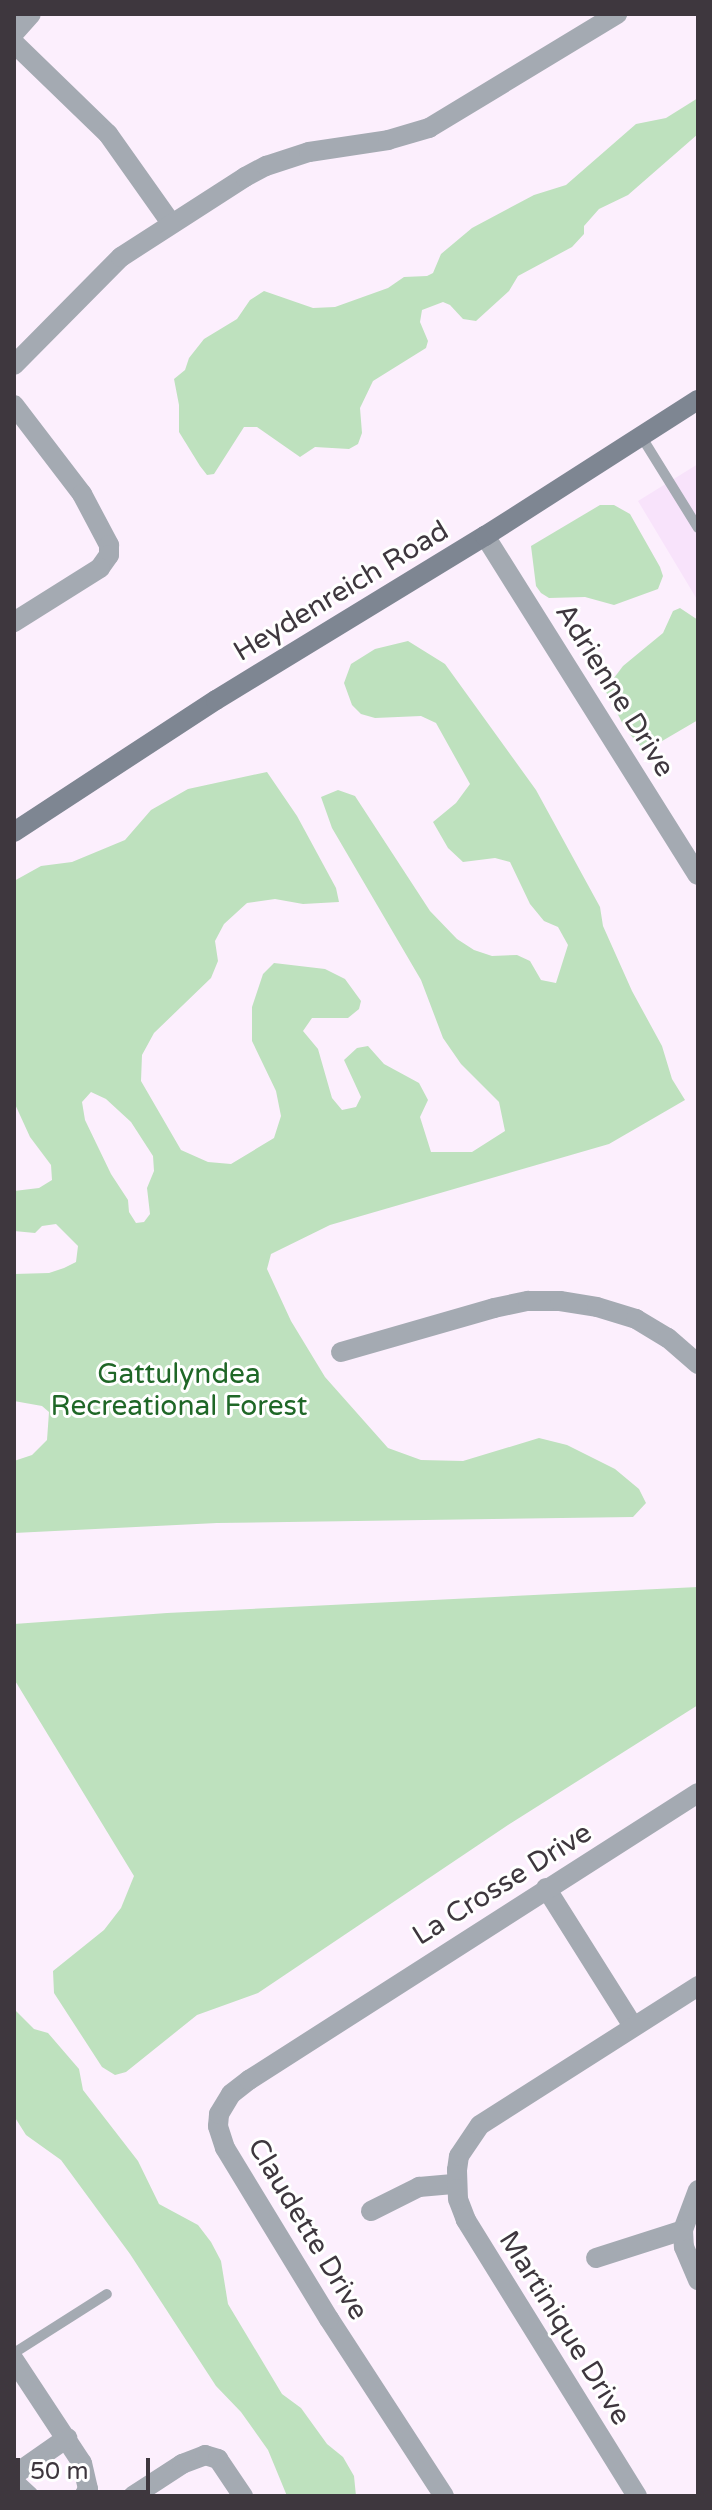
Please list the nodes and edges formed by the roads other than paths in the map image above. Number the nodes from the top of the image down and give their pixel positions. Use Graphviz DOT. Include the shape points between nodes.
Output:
graph roads {
  1 [pos="31,14"];
  2 [pos="617,14"];
  3 [pos="14,33"];
  4 [pos="14,43"];
  5 [pos="171,223"];
  6 [pos="14,365"];
  7 [pos="698,400"];
  8 [pos="14,405"];
  9 [pos="641,436"];
  10 [pos="698,528"];
  11 [pos="485,536"];
  12 [pos="14,622"];
  13 [pos="14,832"];
  14 [pos="698,875"];
  15 [pos="341,1352"];
  16 [pos="698,1364"];
  17 [pos="698,1793"];
  18 [pos="546,1888"];
  19 [pos="698,1986"];
  20 [pos="336,2023"];
  21 [pos="633,2026"];
  22 [pos="456,2184"];
  23 [pos="698,2190"];
  24 [pos="371,2211"];
  25 [pos="683,2230"];
  26 [pos="596,2258"];
  27 [pos="698,2280"];
  28 [pos="107,2294"];
  29 [pos="14,2353"];
  30 [pos="14,2360"];
  31 [pos="67,2438"];
  32 [pos="14,2475"];
  33 [pos="14,2482"];
  34 [pos="29,2496"];
  35 [pos="84,2496"];
  36 [pos="133,2496"];
  37 [pos="243,2496"];
  38 [pos="444,2496"];
  39 [pos="637,2496"];
  1 -- 3 [label="street"];
  2 -- 5 [label="street" via="445,121 408,136 288,157"];
  4 -- 5 [label="street" via="108,134"];
  5 -- 6 [label="street" via="105,272"];
  7 -- 9 [label="street, Heydenreich Road"];
  8 -- 12 [label="street" via="98,518 109,555 100,568"];
  9 -- 10 [label="lane"];
  9 -- 11 [label="street, Heydenreich Road"];
  11 -- 13 [label="street, Heydenreich Road" via="216,700"];
  11 -- 14 [label="street, Adrienne Drive"];
  15 -- 16 [label="street" via="494,1308 560,1301 636,1319"];
  17 -- 18 [label="street, La Crosse Drive"];
  18 -- 20 [label="street, La Crosse Drive"];
  18 -- 21 [label="street"];
  19 -- 21 [label="street"];
  20 -- 38 [label="street, Claudette Drive" via="231,2094 218,2126 225,2148 329,2319"];
  21 -- 22 [label="street" via="480,2125 459,2156"];
  22 -- 24 [label="street" via="419,2187"];
  22 -- 39 [label="street, Martinique Drive" via="466,2220"];
  23 -- 25 [label="street"];
  25 -- 26 [label="street"];
  25 -- 27 [label="street"];
  28 -- 29 [label="lane"];
  30 -- 31 [label="street"];
  31 -- 32 [label="street"];
  31 -- 35 [label="street" via="82,2463 88,2489"];
  33 -- 34 [label="street"];
  36 -- 37 [label="street" via="205,2455 218,2459"];
}
